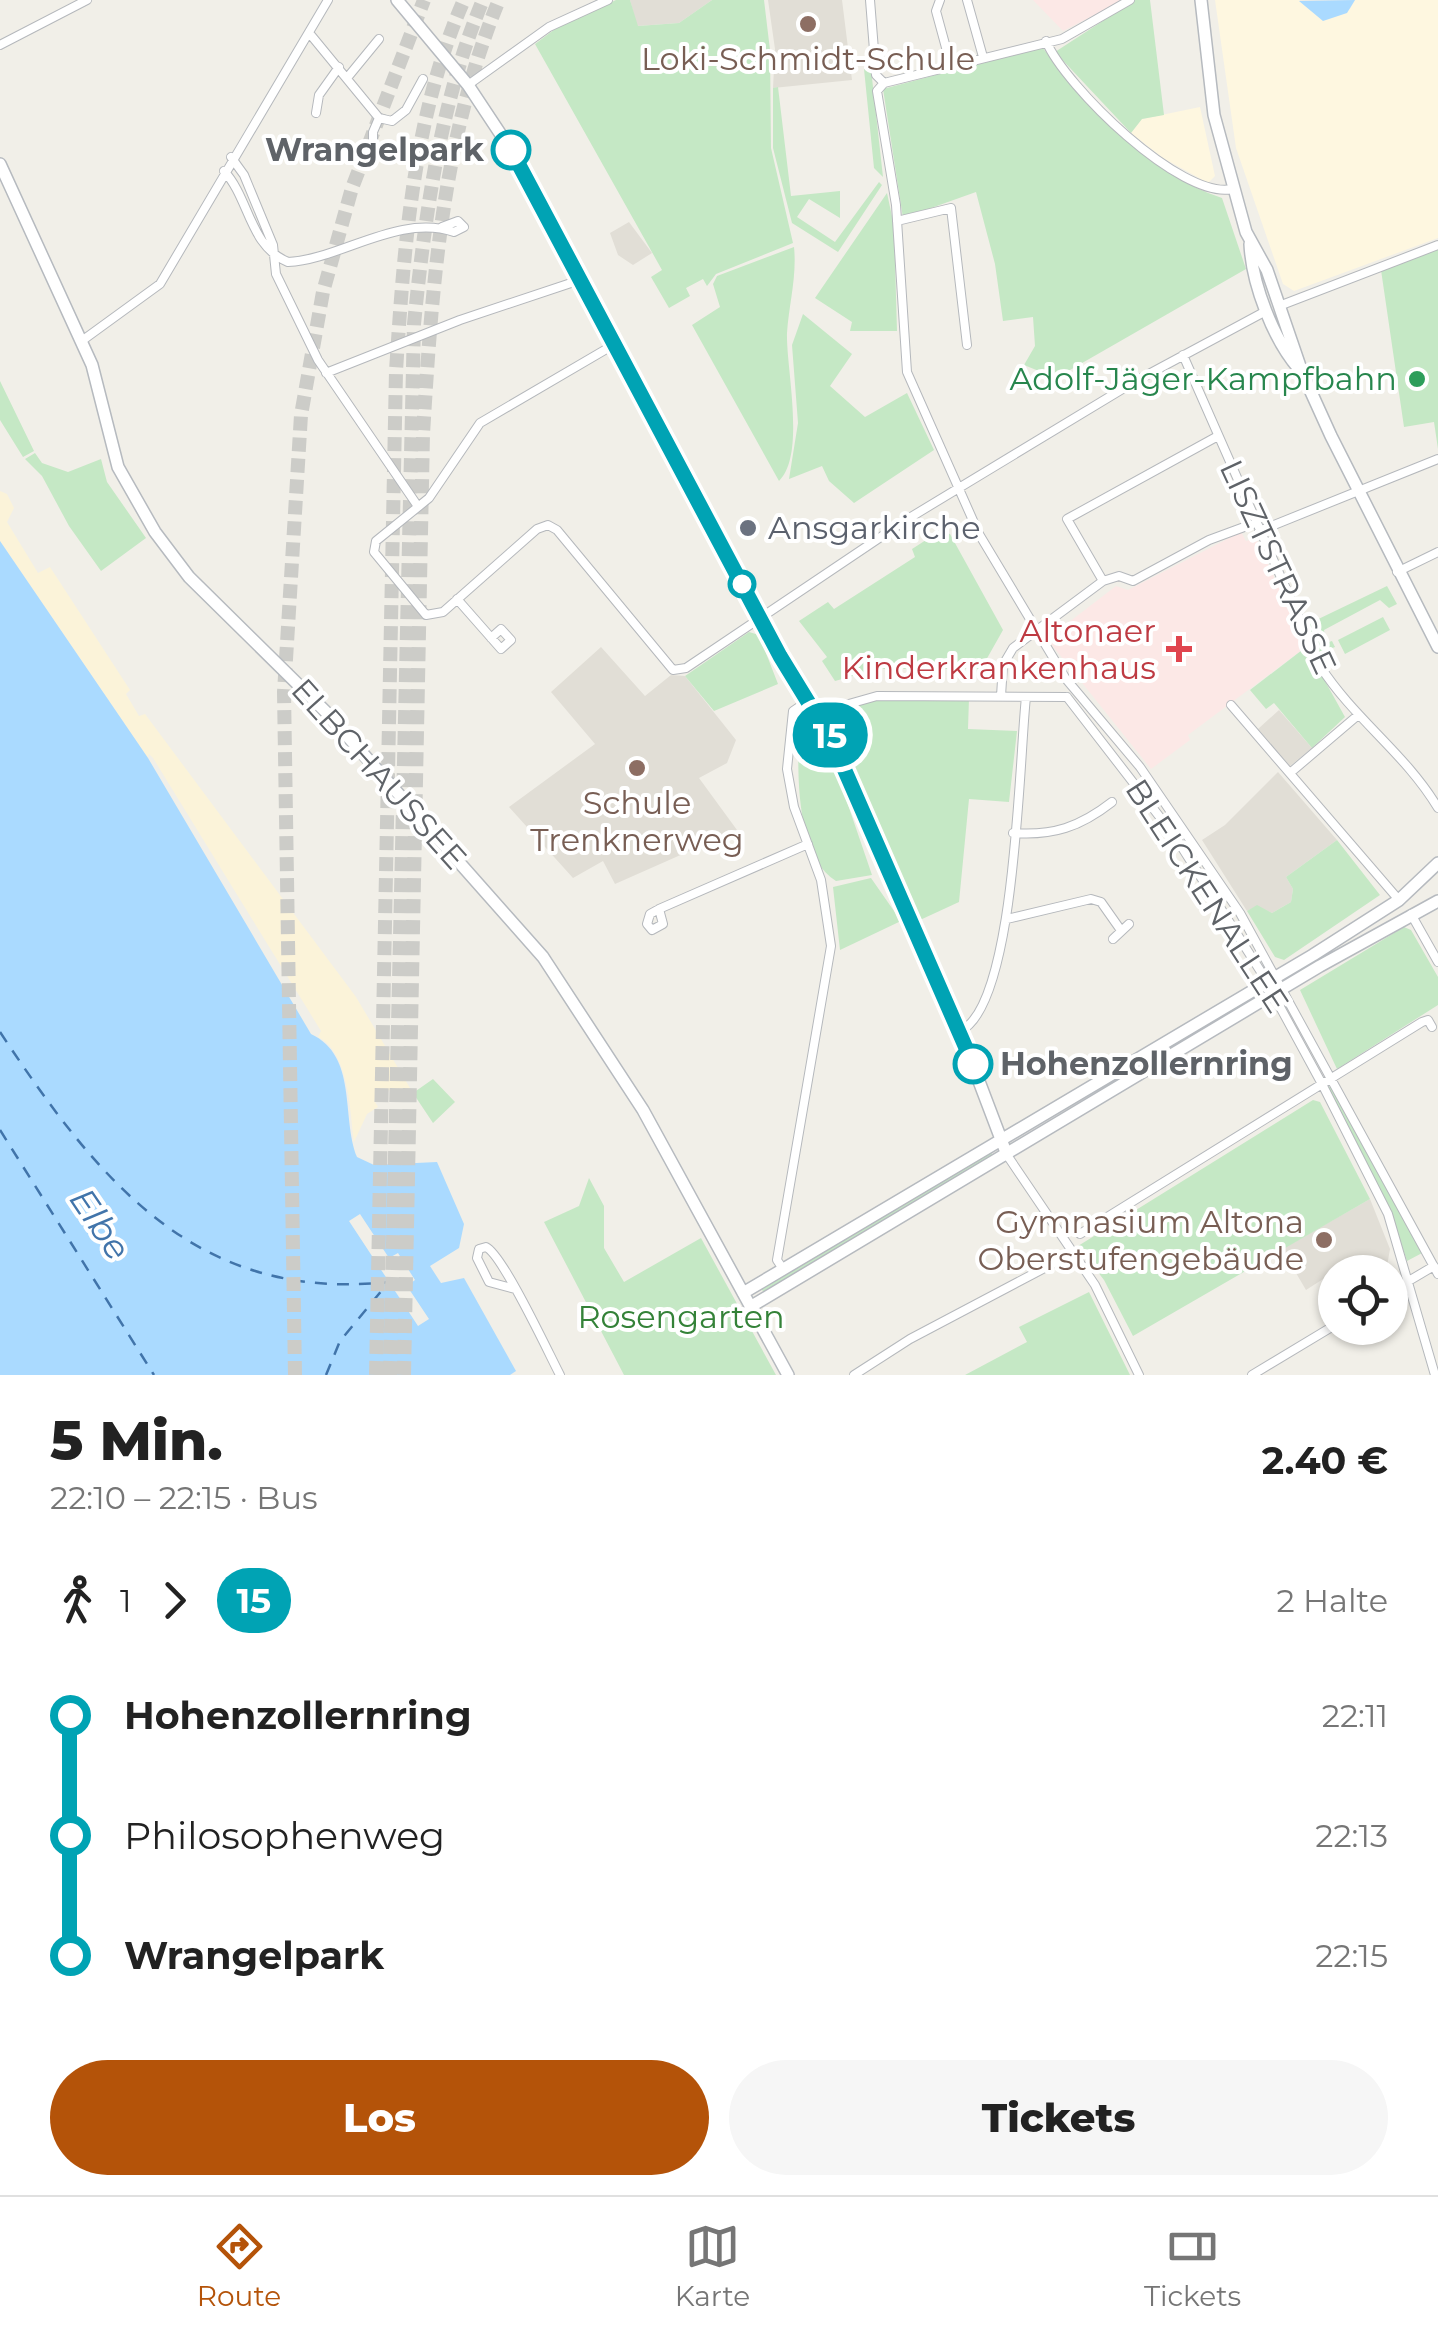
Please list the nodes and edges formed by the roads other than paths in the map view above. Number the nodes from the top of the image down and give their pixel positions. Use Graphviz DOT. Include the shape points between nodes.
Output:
graph roads {
  1 [pos="86,0"];
  2 [pos="328,0"];
  3 [pos="398,0"];
  4 [pos="608,0"];
  5 [pos="870,0"];
  6 [pos="940,0"];
  7 [pos="968,0"];
  8 [pos="1130,0"];
  9 [pos="1201,0"];
  10 [pos="310,34"];
  11 [pos="379,39"];
  12 [pos="1046,42"];
  13 [pos="0,45"];
  14 [pos="983,57"];
  15 [pos="951,66"];
  16 [pos="339,68"];
  17 [pos="347,78"];
  18 [pos="423,79"];
  19 [pos="884,82"];
  20 [pos="468,85"];
  21 [pos="316,113"];
  22 [pos="379,118"];
  23 [pos="373,155"];
  24 [pos="232,158"];
  25 [pos="0,164"];
  26 [pos="224,170"];
  27 [pos="1232,189"];
  28 [pos="897,221"];
  29 [pos="442,227"];
  30 [pos="1438,245"];
  31 [pos="274,255"];
  32 [pos="581,280"];
  33 [pos="1274,308"];
  34 [pos="82,340"];
  35 [pos="616,344"];
  36 [pos="967,346"];
  37 [pos="1184,354"];
  38 [pos="326,374"];
  39 [pos="1218,436"];
  40 [pos="1438,460"];
  41 [pos="960,489"];
  42 [pos="1356,490"];
  43 [pos="417,505"];
  44 [pos="1257,527"];
  45 [pos="1438,552"];
  46 [pos="1397,572"];
  47 [pos="1102,581"];
  48 [pos="458,599"];
  49 [pos="761,618"];
  50 [pos="1035,633"];
  51 [pos="492,638"];
  52 [pos="1438,646"];
  53 [pos="1074,688"];
  54 [pos="1001,696"];
  55 [pos="1026,697"];
  56 [pos="1067,697"];
  57 [pos="809,700"];
  58 [pos="1230,705"];
  59 [pos="817,712"];
  60 [pos="1357,716"];
  61 [pos="1290,773"];
  62 [pos="1112,802"];
  63 [pos="1438,808"];
  64 [pos="1013,834"];
  65 [pos="808,844"];
  66 [pos="1438,863"];
  67 [pos="1399,900"];
  68 [pos="1438,901"];
  69 [pos="660,909"];
  70 [pos="1411,914"];
  71 [pos="1007,919"];
  72 [pos="1114,938"];
  73 [pos="1438,962"];
  74 [pos="1271,978"];
  75 [pos="1278,992"];
  76 [pos="1417,1028"];
  77 [pos="960,1031"];
  78 [pos="1332,1078"];
  79 [pos="1322,1084"];
  80 [pos="1001,1139"];
  81 [pos="1007,1155"];
  82 [pos="1080,1234"];
  83 [pos="1072,1254"];
  84 [pos="1437,1268"];
  85 [pos="783,1270"];
  86 [pos="1410,1280"];
  87 [pos="515,1289"];
  88 [pos="743,1293"];
  89 [pos="750,1307"];
  90 [pos="1318,1335"];
  91 [pos="560,1375"];
  92 [pos="788,1375"];
  93 [pos="854,1375"];
  94 [pos="1139,1375"];
  95 [pos="1252,1375"];
  96 [pos="1435,1375"];
  1 -- 13 [label="street"];
  2 -- 10 [label="street"];
  3 -- 20 [label="main road"];
  4 -- 20 [label="street" via="549,27"];
  5 -- 19 [label="street, BLEICKENALLEE" via="876,75"];
  6 -- 15 [label="street" via="936,11"];
  7 -- 14 [label="street"];
  8 -- 12 [label="street" via="1074,34"];
  9 -- 27 [label="main road" via="1206,69"];
  10 -- 16 [label="street"];
  10 -- 24 [label="street"];
  11 -- 17 [label="street"];
  12 -- 14 [label="street"];
  12 -- 27 [label="street" via="1128,137 1178,172"];
  14 -- 15 [label="street"];
  15 -- 19 [label="street"];
  16 -- 17 [label="street"];
  16 -- 21 [label="street" via="319,96"];
  17 -- 22 [label="street"];
  18 -- 22 [label="street" via="401,117"];
  19 -- 28 [label="street, BLEICKENALLEE" via="877,91"];
  20 -- 32 [label="main road"];
  22 -- 23 [label="street"];
  24 -- 26 [label="street"];
  24 -- 31 [label="street"];
  25 -- 34 [label="main road, ELBCHAUSSEE"];
  26 -- 31 [label="street" via="240,190 261,244"];
  26 -- 34 [label="street" via="160,284"];
  27 -- 33 [label="main road" via="1250,258"];
  28 -- 36 [label="street" via="951,208"];
  28 -- 41 [label="street, BLEICKENALLEE" via="906,372"];
  29 -- 31 [label="street" via="391,233 296,262"];
  30 -- 33 [label="street"];
  31 -- 38 [label="street" via="276,274"];
  32 -- 35 [label="main road"];
  32 -- 38 [label="street"];
  33 -- 37 [label="street"];
  33 -- 42 [label="main road"];
  34 -- 88 [label="main road, ELBCHAUSSEE" via="118,468 162,542 326,712 542,957 640,1104"];
  35 -- 43 [label="street" via="480,423 438,486"];
  35 -- 49 [label="main road"];
  37 -- 39 [label="street, LISZTSTRASSE"];
  37 -- 41 [label="street"];
  38 -- 43 [label="street"];
  39 -- 44 [label="street, LISZTSTRASSE"];
  39 -- 47 [label="street" via="1067,519"];
  40 -- 42 [label="street"];
  41 -- 49 [label="street"];
  41 -- 50 [label="street, BLEICKENALLEE"];
  42 -- 44 [label="street"];
  42 -- 46 [label="main road"];
  43 -- 48 [label="street" via="378,538 374,552 426,615"];
  44 -- 47 [label="street" via="1209,540 1133,581"];
  44 -- 60 [label="street, LISZTSTRASSE" via="1320,666"];
  45 -- 46 [label="street"];
  46 -- 52 [label="main road"];
  47 -- 50 [label="street"];
  48 -- 49 [label="street" via="548,526 674,670"];
  48 -- 51 [label="street"];
  49 -- 57 [label="main road"];
  50 -- 53 [label="street, BLEICKENALLEE"];
  50 -- 54 [label="street" via="1008,653"];
  53 -- 56 [label="street"];
  53 -- 74 [label="street, BLEICKENALLEE" via="1186,830"];
  54 -- 55 [label="street"];
  54 -- 59 [label="street" via="878,696"];
  55 -- 56 [label="street"];
  55 -- 64 [label="street"];
  56 -- 74 [label="street, BLEICKENALLEE" via="1176,838"];
  57 -- 59 [label="main road"];
  57 -- 65 [label="street" via="793,712 788,769"];
  58 -- 61 [label="street"];
  59 -- 77 [label="main road"];
  60 -- 61 [label="street"];
  60 -- 63 [label="street, LISZTSTRASSE" via="1413,770"];
  61 -- 67 [label="street"];
  62 -- 64 [label="street" via="1060,832"];
  64 -- 71 [label="street"];
  65 -- 69 [label="street"];
  65 -- 85 [label="street" via="830,946 777,1260"];
  66 -- 67 [label="main road"];
  67 -- 70 [label="main road"];
  67 -- 74 [label="main road"];
  68 -- 70 [label="main road"];
  70 -- 73 [label="street"];
  70 -- 75 [label="main road"];
  71 -- 72 [label="street" via="1091,899 1124,927"];
  71 -- 77 [label="street" via="992,986 978,1018"];
  74 -- 75 [label="street, BLEICKENALLEE"];
  74 -- 80 [label="main road"];
  75 -- 78 [label="street, BLEICKENALLEE"];
  75 -- 79 [label="street, BLEICKENALLEE"];
  75 -- 81 [label="main road"];
  76 -- 78 [label="street"];
  77 -- 80 [label="main road"];
  78 -- 79 [label="street"];
  78 -- 84 [label="street, BLEICKENALLEE"];
  79 -- 82 [label="street"];
  79 -- 86 [label="street, BLEICKENALLEE" via="1388,1214"];
  80 -- 81 [label="main road"];
  80 -- 85 [label="main road"];
  81 -- 83 [label="street"];
  81 -- 89 [label="main road"];
  83 -- 93 [label="street"];
  83 -- 94 [label="street" via="1112,1314"];
  84 -- 86 [label="street"];
  85 -- 88 [label="main road"];
  86 -- 96 [label="street, BLEICKENALLEE"];
  87 -- 87 [label="street" via="492,1250 479,1249 490,1282"];
  87 -- 91 [label="street"];
  88 -- 89 [label="main road, ELBCHAUSSEE"];
  89 -- 92 [label="main road, ELBCHAUSSEE"];
  90 -- 95 [label="street"];
}
